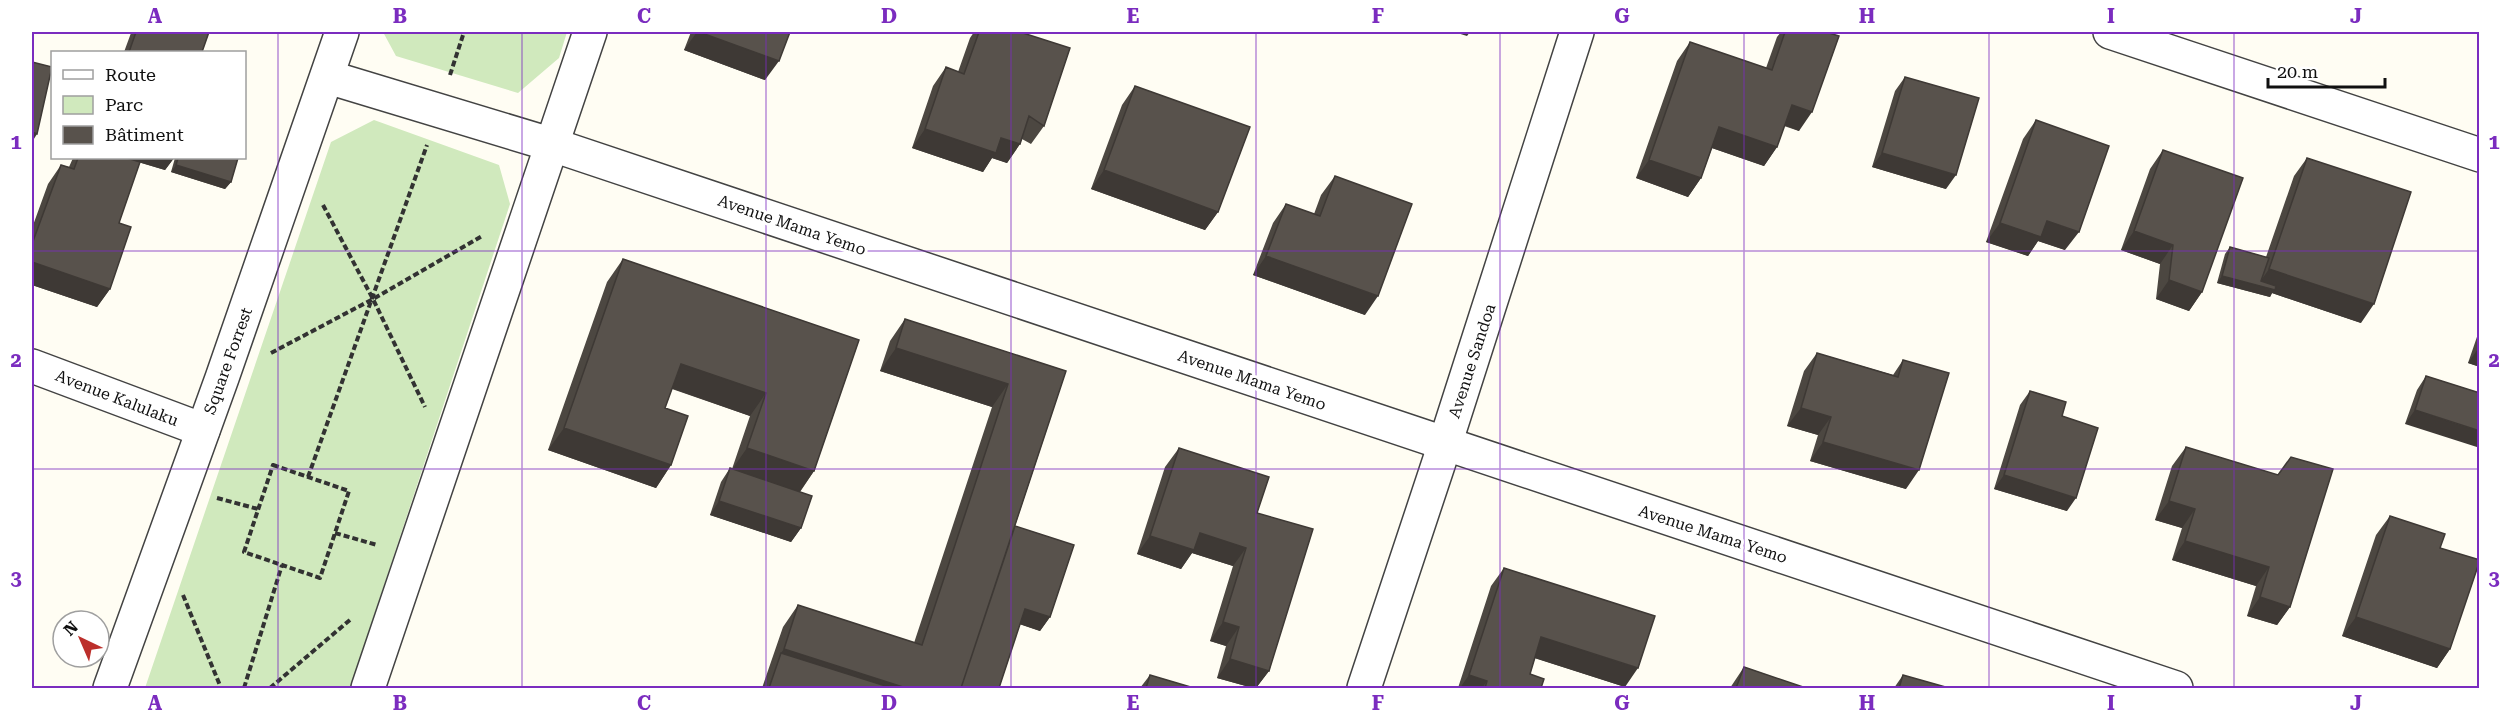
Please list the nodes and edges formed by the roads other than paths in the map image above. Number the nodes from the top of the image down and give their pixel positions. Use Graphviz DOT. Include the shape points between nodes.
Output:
graph roads {
  1 [pos="342,32"];
  2 [pos="590,32"];
  3 [pos="1577,32"];
  4 [pos="2110,32"];
  5 [pos="327,77"];
  6 [pos="553,145"];
  7 [pos="2480,155"];
  8 [pos="32,366"];
  9 [pos="203,430"];
  10 [pos="1445,444"];
  11 [pos="110,688"];
  12 [pos="368,688"];
  13 [pos="1364,688"];
  14 [pos="2176,688"];
  1 -- 5 [label="street, Square Forrest"];
  2 -- 6 [label="street"];
  3 -- 10 [label="street, Avenue Sandoa"];
  4 -- 7 [label="street"];
  5 -- 6 [label="street, Avenue Mama Yemo"];
  5 -- 9 [label="street, Square Forrest"];
  6 -- 10 [label="street, Avenue Mama Yemo"];
  6 -- 12 [label="street"];
  8 -- 9 [label="street, Avenue Kalulaku"];
  9 -- 11 [label="street, Square Forrest"];
  10 -- 13 [label="street, Avenue Sandoa"];
  10 -- 14 [label="street, Avenue Mama Yemo"];
}
